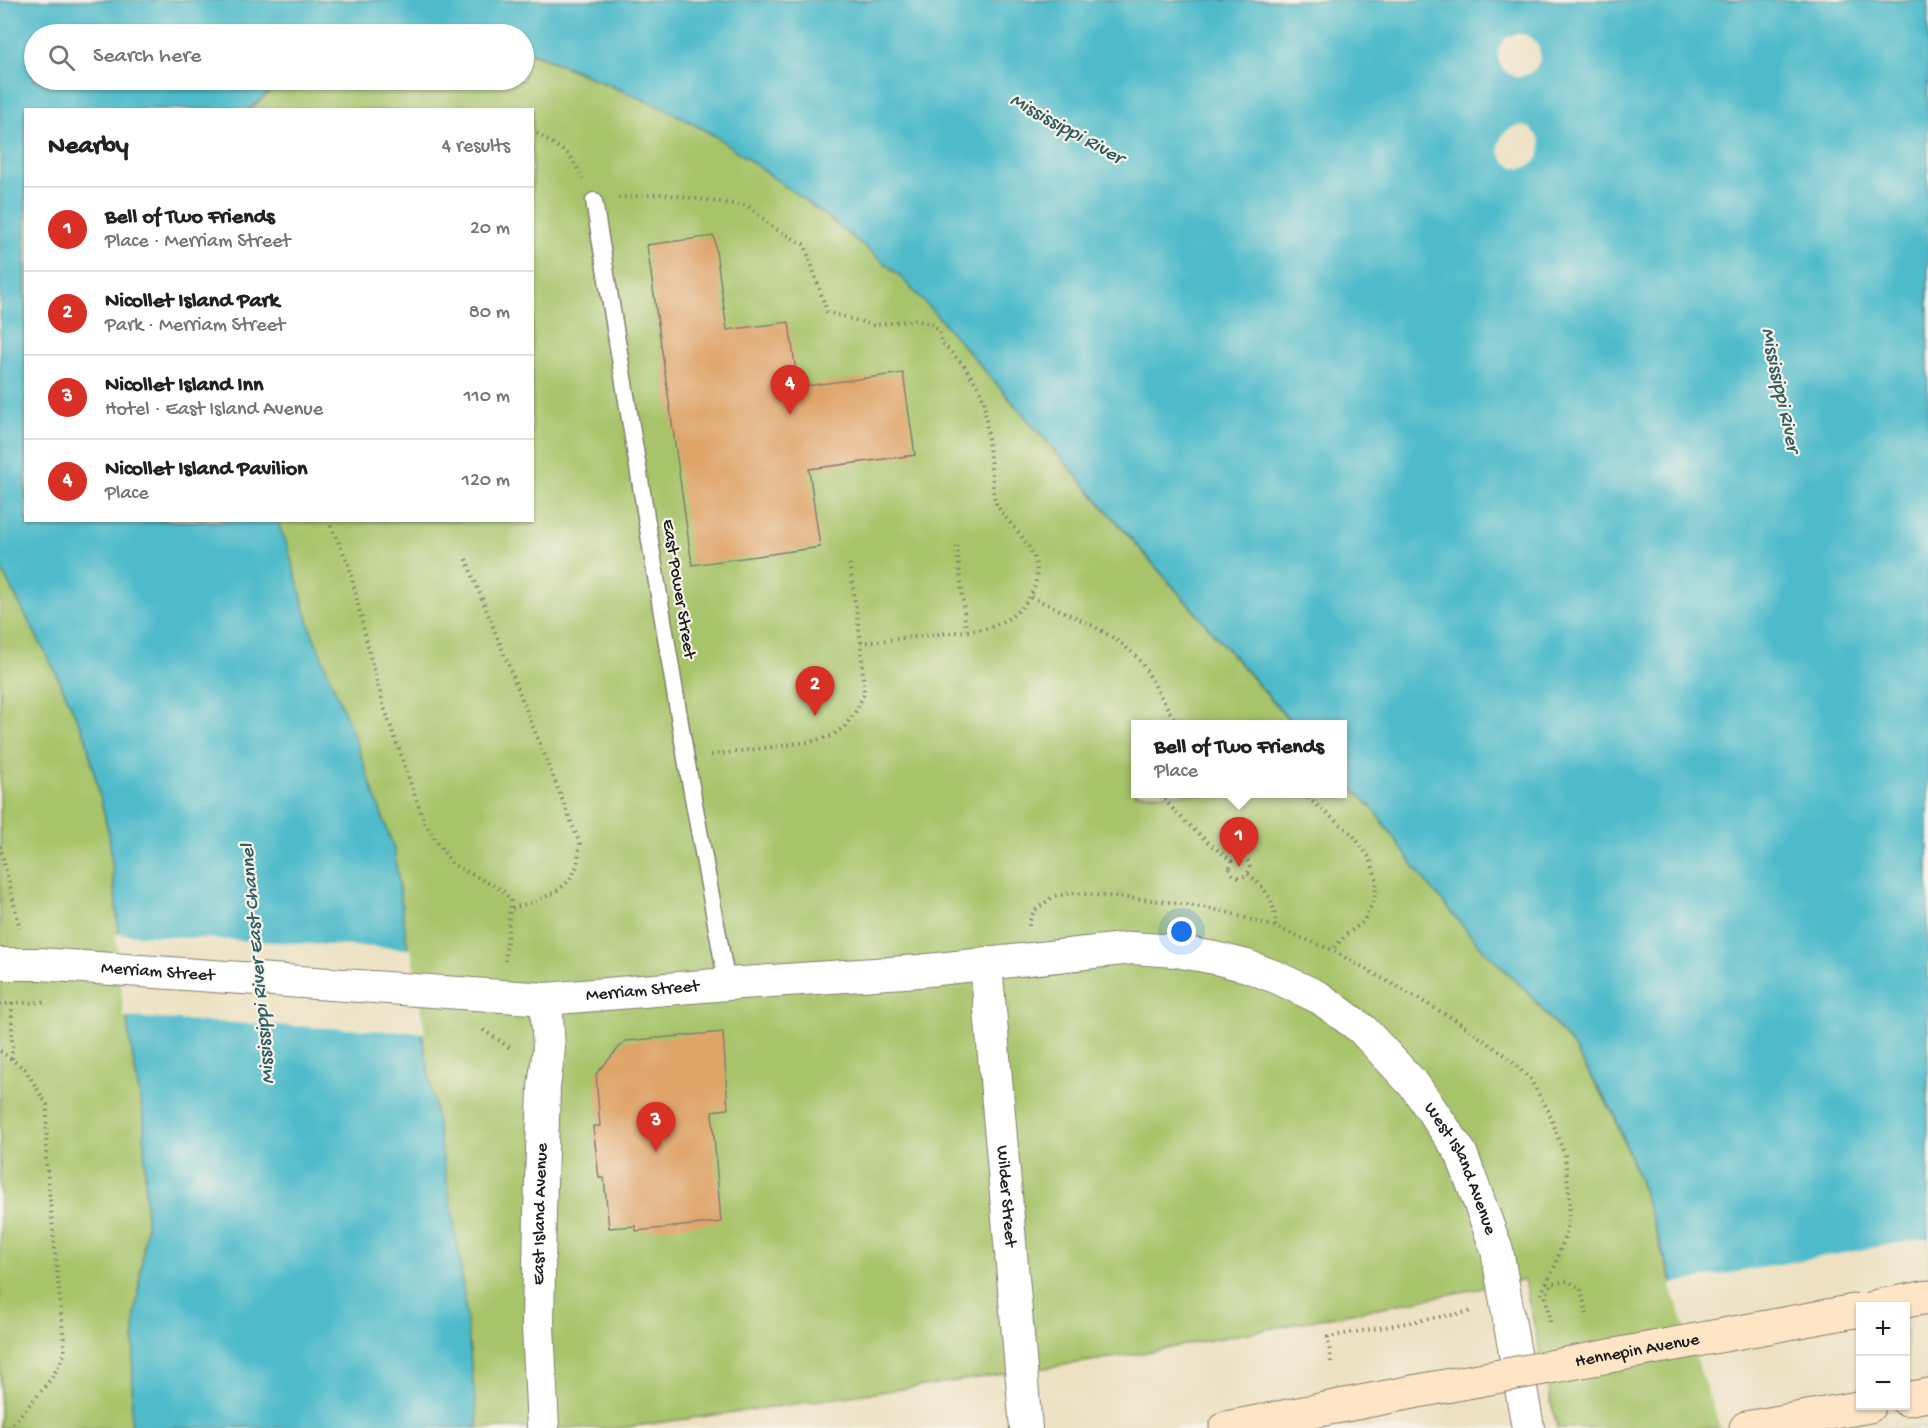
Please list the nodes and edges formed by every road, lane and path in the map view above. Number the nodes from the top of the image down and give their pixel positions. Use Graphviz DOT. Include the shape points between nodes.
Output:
graph roads {
  1 [pos="534,131"];
  2 [pos="594,201"];
  3 [pos="329,522"];
  4 [pos="957,546"];
  5 [pos="466,559"];
  6 [pos="849,561"];
  7 [pos="1031,597"];
  8 [pos="966,630"];
  9 [pos="861,643"];
  10 [pos="1176,720"];
  11 [pos="686,759"];
  12 [pos="1164,798"];
  13 [pos="1308,798"];
  14 [pos="0,846"];
  15 [pos="1232,861"];
  16 [pos="1248,874"];
  17 [pos="510,909"];
  18 [pos="1275,927"];
  19 [pos="20,928"];
  20 [pos="1332,950"];
  21 [pos="505,961"];
  22 [pos="986,963"];
  23 [pos="0,964"];
  24 [pos="1278,978"];
  25 [pos="727,984"];
  26 [pos="546,999"];
  27 [pos="44,1002"];
  28 [pos="12,1003"];
  29 [pos="0,1004"];
  30 [pos="481,1028"];
  31 [pos="512,1049"];
  32 [pos="0,1051"];
  33 [pos="12,1060"];
  34 [pos="1928,1297"];
  35 [pos="1900,1302"];
  36 [pos="1477,1311"];
  37 [pos="1856,1311"];
  38 [pos="1587,1315"];
  39 [pos="1550,1322"];
  40 [pos="1331,1362"];
  41 [pos="1928,1395"];
  42 [pos="1910,1398"];
  43 [pos="1856,1408"];
  44 [pos="9,1428"];
  45 [pos="543,1428"];
  46 [pos="1026,1428"];
  47 [pos="1226,1428"];
  48 [pos="1528,1428"];
  49 [pos="1746,1428"];
  1 -- 2 [label="path" via="570,155"];
  2 -- 7 [label="path" via="662,194 748,206 774,228 805,245 827,312 873,325 915,320 931,323 942,343 980,389 995,502 1036,560"];
  2 -- 11 [label="lane, East Power Street"];
  3 -- 17 [label="path" via="350,565 384,707 425,824 452,864 502,890 511,900"];
  4 -- 8 [label="path"];
  5 -- 17 [label="path" via="580,844 576,868 566,883 544,899"];
  6 -- 9 [label="path"];
  7 -- 8 [label="path" via="999,625"];
  7 -- 10 [label="path" via="1126,647 1141,663"];
  8 -- 9 [label="path"];
  9 -- 11 [label="path" via="864,694 845,726 832,736"];
  11 -- 25 [label="lane, East Power Street"];
  12 -- 15 [label="path"];
  13 -- 20 [label="path" via="1352,834 1370,858 1377,882 1374,900 1363,922"];
  14 -- 19 [label="path"];
  15 -- 16 [label="path" via="1233,875 1239,878"];
  15 -- 16 [label="path" via="1246,859 1250,864"];
  16 -- 18 [label="path" via="1271,899 1276,910"];
  17 -- 21 [label="path"];
  22 -- 24 [label="street, Merriam Street" via="1132,948 1215,958"];
  22 -- 25 [label="street, Merriam Street"];
  22 -- 46 [label="street, Wilder Street"];
  23 -- 26 [label="street, Merriam Street"];
  24 -- 48 [label="street, West Island Avenue" via="1320,998 1362,1029 1415,1086 1461,1153 1497,1250"];
  25 -- 26 [label="street, Merriam Street"];
  26 -- 45 [label="street, East Island Avenue" via="549,1049 544,1087 538,1326"];
  27 -- 28 [label="path"];
  28 -- 29 [label="path"];
  28 -- 33 [label="path"];
  30 -- 31 [label="path"];
  32 -- 33 [label="path"];
  33 -- 44 [label="path" via="25,1069 47,1105 46,1160 65,1352 50,1381"];
  34 -- 35 [label="main road"];
  36 -- 40 [label="path" via="1328,1337"];
  37 -- 47 [label="main road, Hennepin Avenue, bridge"];
  38 -- 39 [label="path" via="1581,1289 1568,1281 1560,1282 1551,1284 1546,1297"];
  41 -- 42 [label="main road"];
  43 -- 49 [label="main road"];
}
